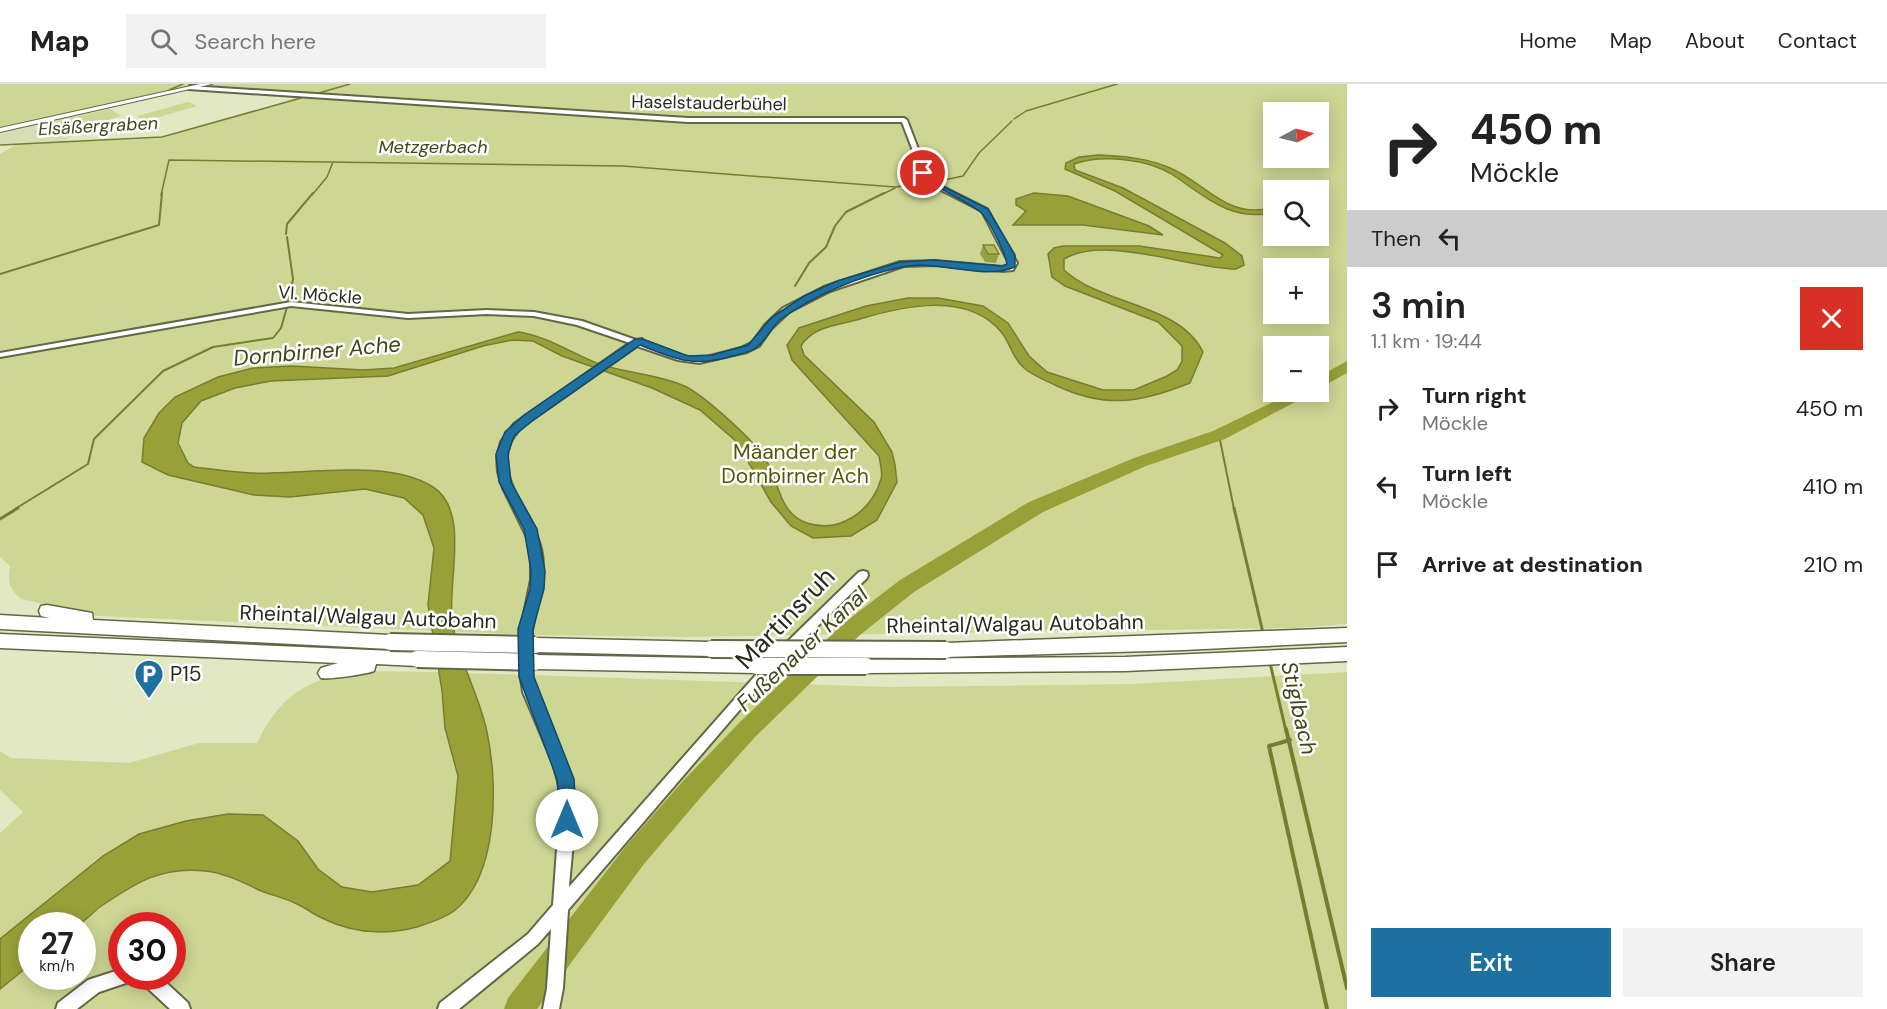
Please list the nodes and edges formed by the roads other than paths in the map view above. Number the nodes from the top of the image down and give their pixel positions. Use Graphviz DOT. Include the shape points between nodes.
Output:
graph roads {
  1 [pos="209,84"];
  2 [pos="190,88"];
  3 [pos="904,120"];
  4 [pos="0,130"];
  5 [pos="639,341"];
  6 [pos="0,355"];
  7 [pos="863,575"];
  8 [pos="47,611"];
  9 [pos="0,622"];
  10 [pos="142,629"];
  11 [pos="1347,635"];
  12 [pos="0,641"];
  13 [pos="535,654"];
  14 [pos="1347,654"];
  15 [pos="389,655"];
  16 [pos="712,657"];
  17 [pos="1291,657"];
  18 [pos="1347,664"];
  19 [pos="327,673"];
  20 [pos="560,906"];
  21 [pos="108,981"];
  22 [pos="162,990"];
  23 [pos="64,1009"];
  24 [pos="182,1009"];
  25 [pos="446,1009"];
  26 [pos="551,1009"];
  1 -- 2 [label="main road"];
  2 -- 3 [label="street, Haselstauderbühel" via="688,120"];
  2 -- 4 [label="main road"];
  3 -- 5 [label="street, VI. Möckle" via="924,176 985,210 1012,266 1003,269 903,264 808,298 776,319 751,347 713,359 687,360"];
  5 -- 6 [label="street, VI. Möckle" via="534,314 408,316 291,304"];
  5 -- 20 [label="street" via="517,426 502,454 505,482 530,529 536,552 537,589 526,629 526,677 560,761 568,793"];
  7 -- 20 [label="street, Martinsruh" via="805,629"];
  8 -- 10 [label="highway"];
  9 -- 10 [label="highway, Rheintal/Walgau Autobahn"];
  10 -- 15 [label="highway, Rheintal/Walgau Autobahn"];
  11 -- 16 [label="highway, Rheintal/Walgau Autobahn, bridge"];
  12 -- 15 [label="highway, Rheintal/Walgau Autobahn"];
  13 -- 15 [label="highway, Rheintal/Walgau Autobahn, bridge"];
  13 -- 15 [label="highway, Rheintal/Walgau Autobahn, bridge" via="417,659 406,666"];
  13 -- 16 [label="highway, Rheintal/Walgau Autobahn"];
  14 -- 17 [label="highway, Rheintal/Walgau Autobahn"];
  15 -- 19 [label="highway"];
  16 -- 17 [label="highway, Rheintal/Walgau Autobahn, bridge" via="1125,664"];
  17 -- 18 [label="highway"];
  20 -- 25 [label="street, Martinsruh" via="533,939"];
  20 -- 26 [label="street"];
  21 -- 23 [label="street" via="94,986"];
  22 -- 24 [label="street"];
}
